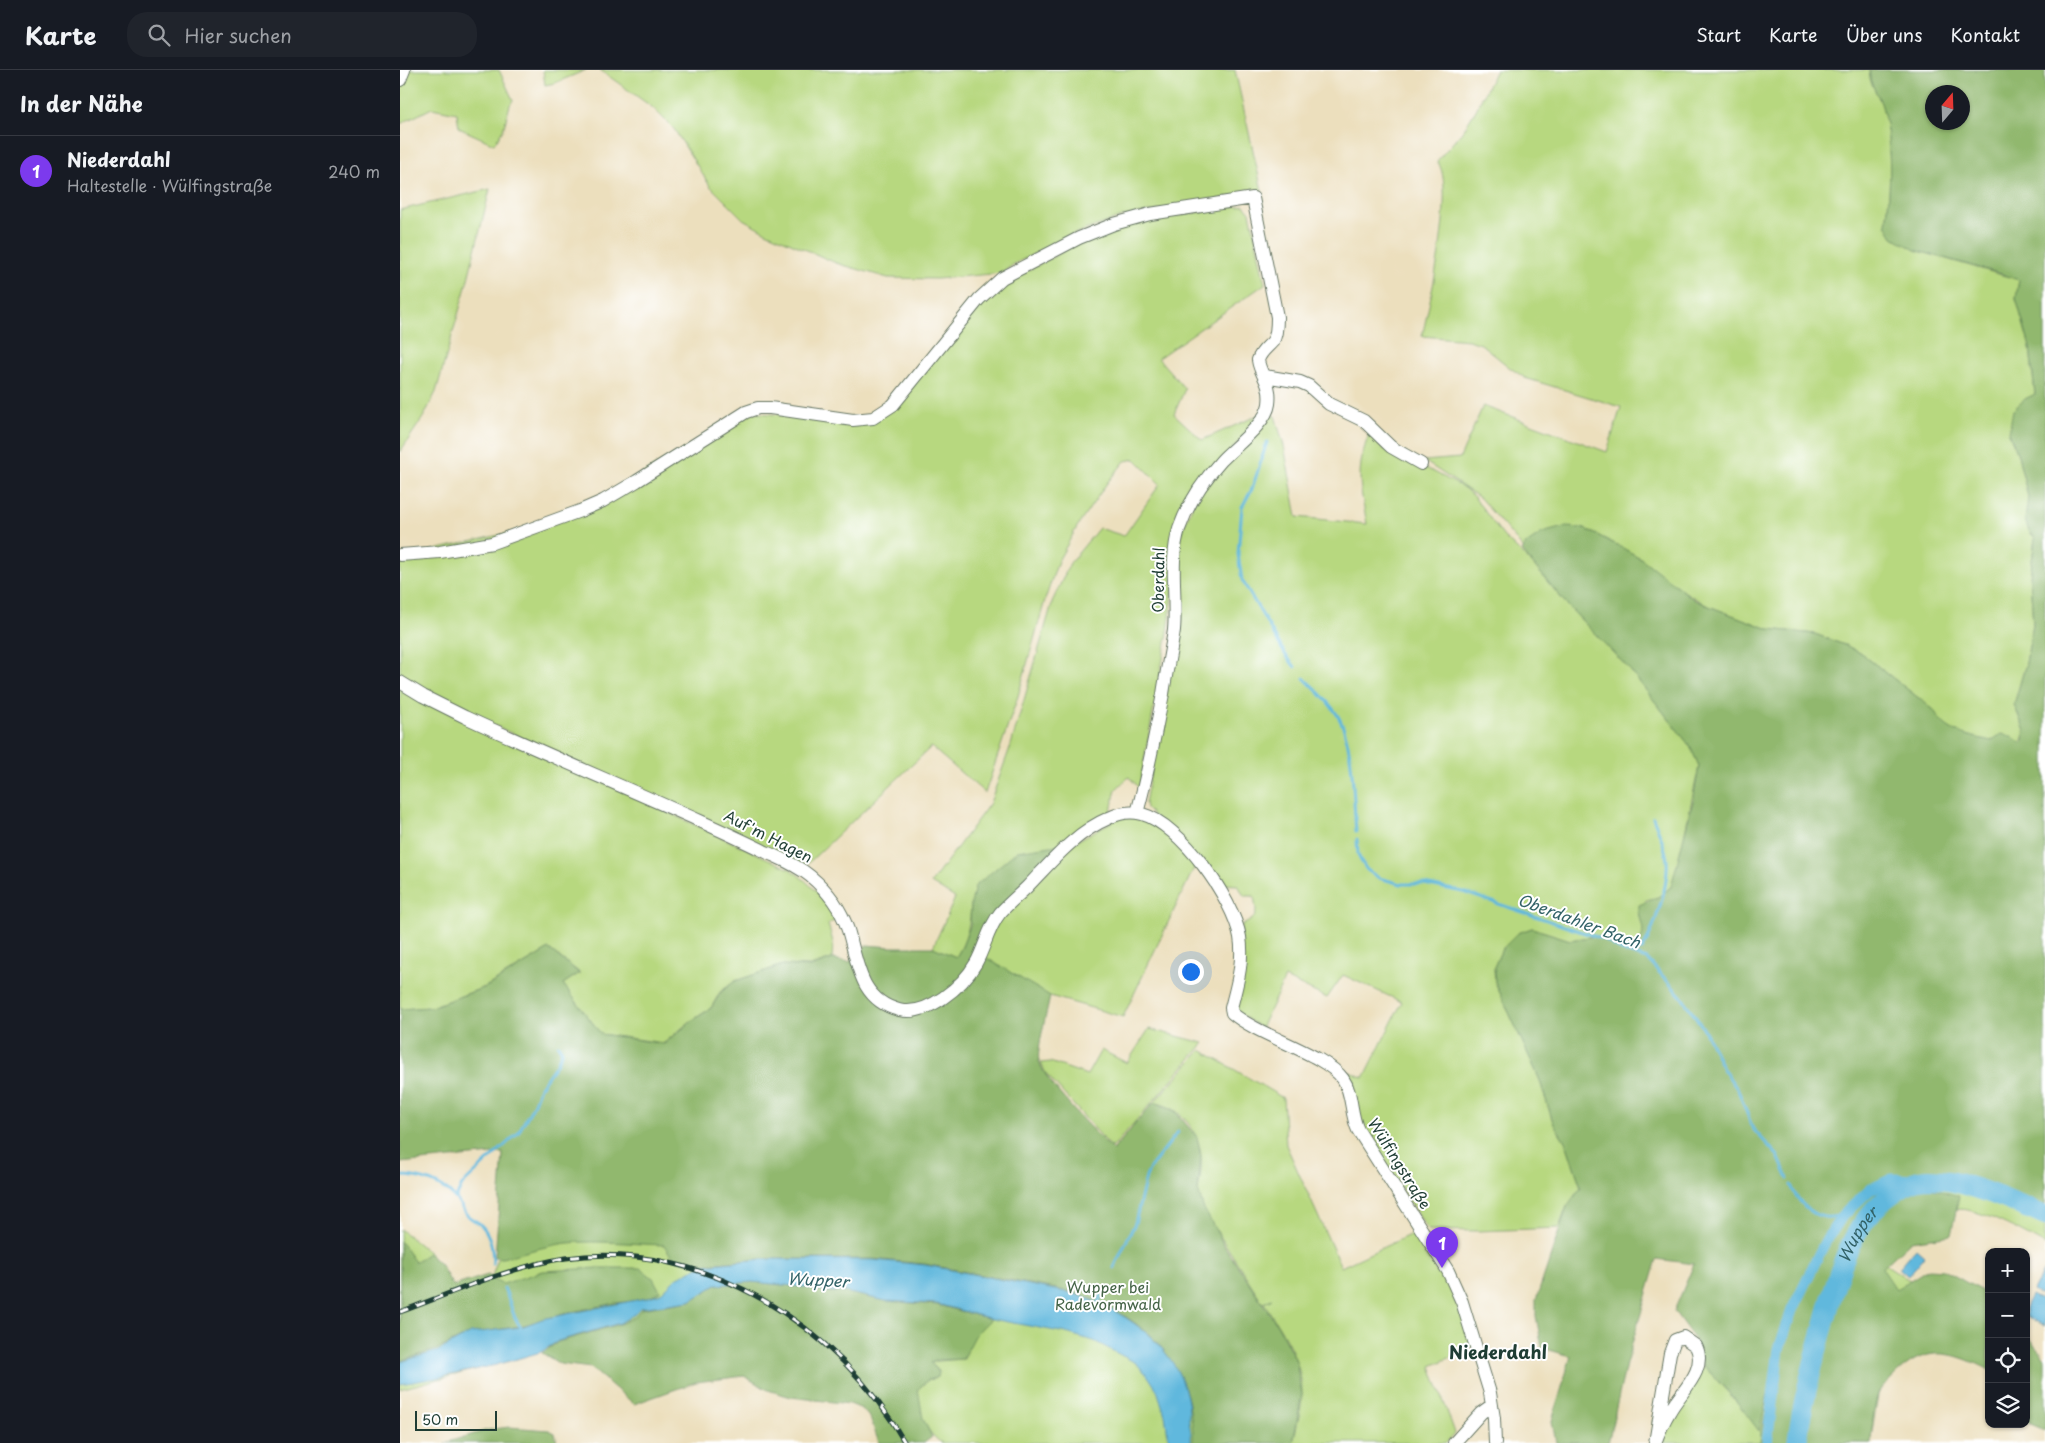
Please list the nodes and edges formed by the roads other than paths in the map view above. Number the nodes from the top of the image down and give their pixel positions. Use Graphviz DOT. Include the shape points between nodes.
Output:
graph roads {
  1 [pos="404,70"];
  2 [pos="400,80"];
  3 [pos="1265,376"];
  4 [pos="1420,464"];
  5 [pos="400,555"];
  6 [pos="400,682"];
  7 [pos="1137,813"];
  8 [pos="1492,1405"];
  9 [pos="1454,1443"];
  10 [pos="1495,1443"];
  11 [pos="1655,1443"];
  1 -- 2 [label="street"];
  3 -- 4 [label="street" via="1309,386 1328,404 1364,421 1391,447"];
  3 -- 5 [label="street, Oberdahl" via="1258,359 1262,350 1274,340 1277,327 1253,198 1150,214 1114,224 1071,242 1002,278 978,299 893,406 873,418 853,420 758,408 725,424 603,501 580,511 492,543"];
  3 -- 7 [label="street, Oberdahl" via="1269,397 1266,412 1204,482 1191,501 1179,529 1174,558 1172,640"];
  6 -- 7 [label="street, Auf'm Hagen" via="465,717 738,838 807,873 841,913 864,983 881,1000 900,1010 918,1011 928,1007 957,986 973,968 1000,914 1071,842 1110,817"];
  7 -- 8 [label="street, Wülfingstraße" via="1159,822 1180,838 1228,906 1238,929 1241,951 1233,1014 1324,1063 1344,1081 1358,1130 1453,1282 1468,1320"];
  8 -- 9 [label="street"];
  8 -- 10 [label="street, Wülfingstraße"];
  11 -- 11 [label="street" via="1670,1410 1699,1365 1696,1346 1683,1337 1675,1340 1670,1353"];
}
